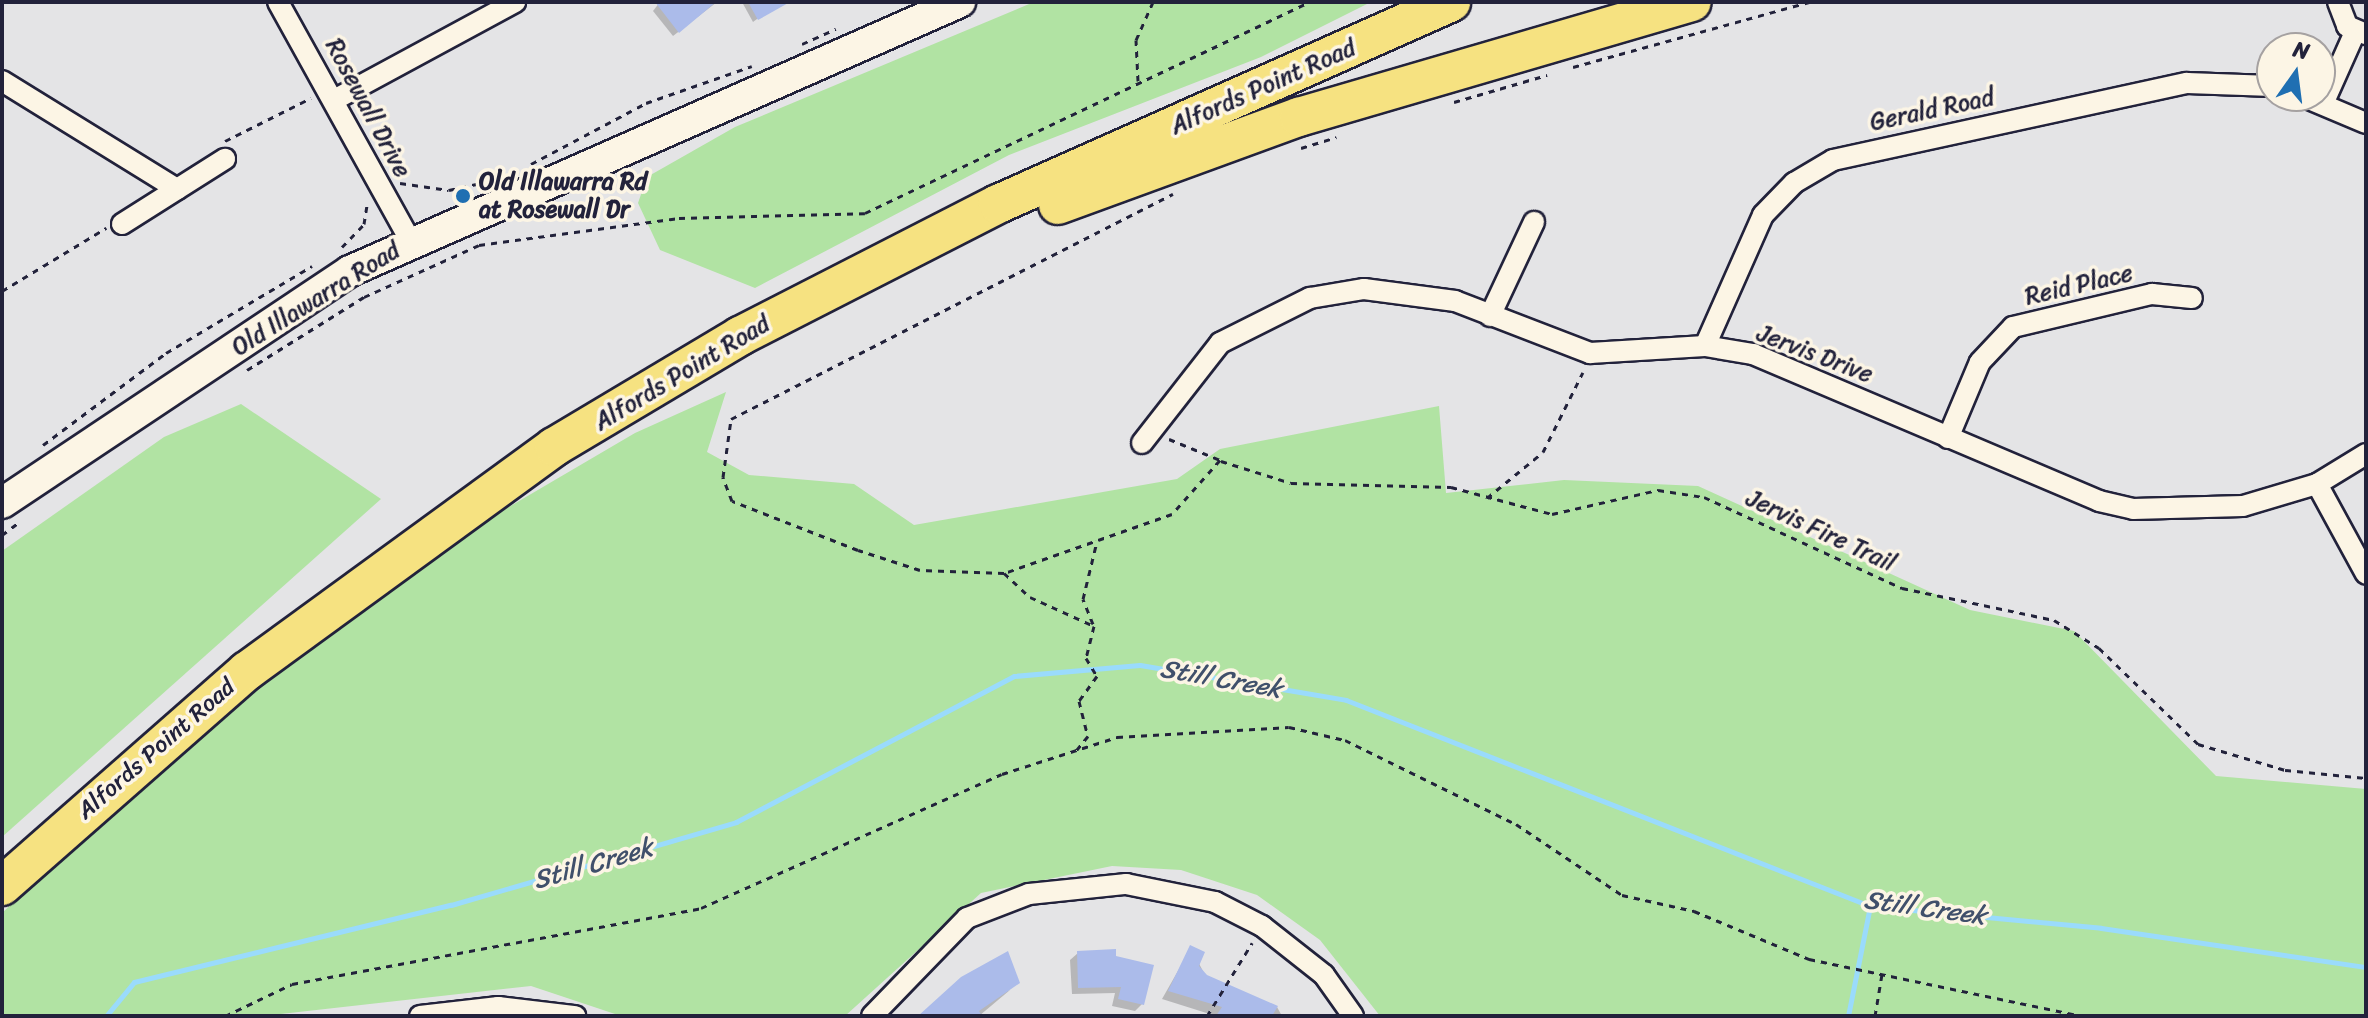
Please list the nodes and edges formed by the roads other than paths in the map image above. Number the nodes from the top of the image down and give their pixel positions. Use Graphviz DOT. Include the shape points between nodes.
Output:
graph roads {
  1 [pos="278,2"];
  2 [pos="515,2"];
  3 [pos="960,2"];
  4 [pos="1404,2"];
  5 [pos="1451,2"];
  6 [pos="1691,2"];
  7 [pos="2338,2"];
  8 [pos="2360,33"];
  9 [pos="2336,79"];
  10 [pos="2,81"];
  11 [pos="2256,85"];
  12 [pos="331,94"];
  13 [pos="2336,110"];
  14 [pos="2366,123"];
  15 [pos="218,153"];
  16 [pos="177,189"];
  17 [pos="1534,222"];
  18 [pos="122,224"];
  19 [pos="410,240"];
  20 [pos="2192,298"];
  21 [pos="1490,316"];
  22 [pos="1705,346"];
  23 [pos="609,417"];
  24 [pos="1948,438"];
  25 [pos="1142,443"];
  26 [pos="2366,454"];
  27 [pos="2317,484"];
  28 [pos="12,511"];
  29 [pos="2366,574"];
  30 [pos="2,858"];
  31 [pos="2,886"];
  32 [pos="420,1016"];
  33 [pos="575,1016"];
  34 [pos="872,1016"];
  35 [pos="1353,1016"];
  1 -- 12 [label="street, Rosewall Drive"];
  2 -- 12 [label="street"];
  3 -- 19 [label="street, Old Illawarra Road"];
  4 -- 30 [label="highway, Alfords Point Road" via="1257,73 1007,173 839,256 677,350 331,576"];
  5 -- 23 [label="highway, Alfords Point Road" via="998,204 740,336"];
  6 -- 23 [label="highway" via="1299,117 1080,195 858,296 649,405"];
  7 -- 8 [label="street" via="2341,19"];
  8 -- 9 [label="street"];
  10 -- 16 [label="street"];
  11 -- 22 [label="street, Gerald Road" via="2187,83 1833,160 1794,183 1763,215"];
  12 -- 19 [label="street, Rosewall Drive"];
  13 -- 14 [label="street"];
  15 -- 16 [label="street"];
  16 -- 18 [label="street"];
  17 -- 21 [label="street"];
  19 -- 28 [label="street, Old Illawarra Road" via="350,271"];
  20 -- 24 [label="street, Reid Place" via="2152,294 2013,327 1980,362"];
  21 -- 22 [label="street, Jervis Drive" via="1590,353"];
  21 -- 25 [label="street, Jervis Drive" via="1418,292 1364,289 1310,298 1220,343"];
  22 -- 24 [label="street, Jervis Drive" via="1798,370"];
  23 -- 31 [label="highway, Alfords Point Road" via="509,477 260,661"];
  24 -- 27 [label="street, Jervis Drive" via="2133,509 2205,512"];
  26 -- 27 [label="street, Jervis Drive"];
  27 -- 29 [label="street"];
  32 -- 33 [label="street" via="498,1007"];
  34 -- 35 [label="street" via="967,918 1029,894 1126,884 1215,902 1262,926 1324,975"];
}
